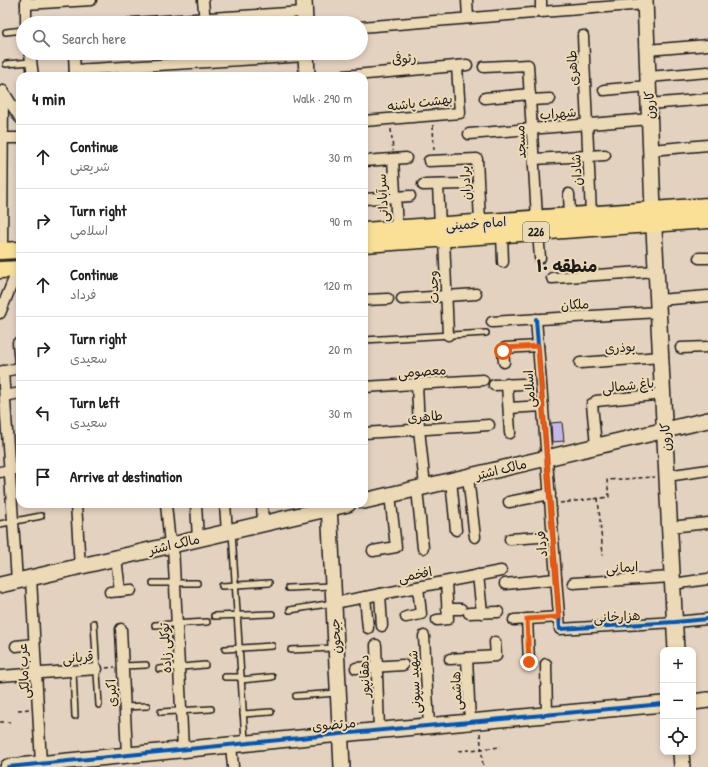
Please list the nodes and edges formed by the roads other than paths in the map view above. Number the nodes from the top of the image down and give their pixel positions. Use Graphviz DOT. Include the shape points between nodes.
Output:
graph roads {
  1 [pos="87,0"];
  2 [pos="91,0"];
  3 [pos="203,0"];
  4 [pos="467,0"];
  5 [pos="540,0"];
  6 [pos="26,2"];
  7 [pos="645,2"];
  8 [pos="304,12"];
  9 [pos="537,13"];
  10 [pos="26,16"];
  11 [pos="205,16"];
  12 [pos="260,16"];
  13 [pos="468,18"];
  14 [pos="368,26"];
  15 [pos="16,31"];
  16 [pos="6,32"];
  17 [pos="583,36"];
  18 [pos="708,45"];
  19 [pos="647,50"];
  20 [pos="20,60"];
  21 [pos="30,60"];
  22 [pos="74,60"];
  23 [pos="189,60"];
  24 [pos="306,60"];
  25 [pos="6,64"];
  26 [pos="462,66"];
  27 [pos="484,67"];
  28 [pos="32,72"];
  29 [pos="75,72"];
  30 [pos="84,72"];
  31 [pos="307,72"];
  32 [pos="708,72"];
  33 [pos="368,74"];
  34 [pos="648,81"];
  35 [pos="2,88"];
  36 [pos="604,90"];
  37 [pos="530,97"];
  38 [pos="485,98"];
  39 [pos="550,99"];
  40 [pos="708,99"];
  41 [pos="16,111"];
  42 [pos="649,112"];
  43 [pos="368,121"];
  44 [pos="587,124"];
  45 [pos="532,129"];
  46 [pos="469,134"];
  47 [pos="3,138"];
  48 [pos="16,138"];
  49 [pos="708,145"];
  50 [pos="651,150"];
  51 [pos="605,155"];
  52 [pos="589,156"];
  53 [pos="406,158"];
  54 [pos="393,159"];
  55 [pos="534,159"];
  56 [pos="368,161"];
  57 [pos="432,161"];
  58 [pos="464,184"];
  59 [pos="438,185"];
  60 [pos="423,186"];
  61 [pos="569,194"];
  62 [pos="410,196"];
  63 [pos="395,197"];
  64 [pos="368,199"];
  65 [pos="708,206"];
  66 [pos="591,214"];
  67 [pos="570,216"];
  68 [pos="654,217"];
  69 [pos="708,220"];
  70 [pos="480,222"];
  71 [pos="538,225"];
  72 [pos="708,225"];
  73 [pos="397,228"];
  74 [pos="368,231"];
  75 [pos="442,232"];
  76 [pos="502,234"];
  77 [pos="368,243"];
  78 [pos="16,250"];
  79 [pos="1,251"];
  80 [pos="540,258"];
  81 [pos="503,262"];
  82 [pos="16,269"];
  83 [pos="0,270"];
  84 [pos="656,271"];
  85 [pos="16,276"];
  86 [pos="552,278"];
  87 [pos="476,294"];
  88 [pos="446,295"];
  89 [pos="708,296"];
  90 [pos="388,299"];
  91 [pos="402,299"];
  92 [pos="368,300"];
  93 [pos="658,306"];
  94 [pos="0,313"];
  95 [pos="536,319"];
  96 [pos="492,322"];
  97 [pos="486,333"];
  98 [pos="448,335"];
  99 [pos="368,340"];
  100 [pos="538,346"];
  101 [pos="708,347"];
  102 [pos="681,348"];
  103 [pos="661,358"];
  104 [pos="504,362"];
  105 [pos="580,363"];
  106 [pos="16,369"];
  107 [pos="2,372"];
  108 [pos="482,380"];
  109 [pos="417,384"];
  110 [pos="507,384"];
  111 [pos="523,384"];
  112 [pos="494,385"];
  113 [pos="368,387"];
  114 [pos="16,394"];
  115 [pos="663,394"];
  116 [pos="5,396"];
  117 [pos="543,406"];
  118 [pos="509,408"];
  119 [pos="708,420"];
  120 [pos="488,425"];
  121 [pos="419,429"];
  122 [pos="665,430"];
  123 [pos="368,433"];
  124 [pos="510,433"];
  125 [pos="4,445"];
  126 [pos="596,445"];
  127 [pos="547,457"];
  128 [pos="16,469"];
  129 [pos="708,470"];
  130 [pos="5,471"];
  131 [pos="667,476"];
  132 [pos="468,477"];
  133 [pos="450,480"];
  134 [pos="421,488"];
  135 [pos="390,495"];
  136 [pos="368,499"];
  137 [pos="550,499"];
  138 [pos="509,502"];
  139 [pos="78,508"];
  140 [pos="166,508"];
  141 [pos="196,508"];
  142 [pos="226,508"];
  143 [pos="262,508"];
  144 [pos="321,508"];
  145 [pos="329,508"];
  146 [pos="41,516"];
  147 [pos="13,522"];
  148 [pos="263,523"];
  149 [pos="708,523"];
  150 [pos="0,524"];
  151 [pos="670,527"];
  152 [pos="456,530"];
  153 [pos="229,531"];
  154 [pos="553,536"];
  155 [pos="475,538"];
  156 [pos="198,539"];
  157 [pos="510,539"];
  158 [pos="171,545"];
  159 [pos="422,548"];
  160 [pos="373,551"];
  161 [pos="116,558"];
  162 [pos="80,566"];
  163 [pos="501,571"];
  164 [pos="478,575"];
  165 [pos="556,579"];
  166 [pos="24,580"];
  167 [pos="673,580"];
  168 [pos="708,580"];
  169 [pos="446,582"];
  170 [pos="153,583"];
  171 [pos="175,583"];
  172 [pos="197,583"];
  173 [pos="269,583"];
  174 [pos="574,583"];
  175 [pos="505,584"];
  176 [pos="0,585"];
  177 [pos="235,585"];
  178 [pos="222,586"];
  179 [pos="333,586"];
  180 [pos="418,587"];
  181 [pos="288,588"];
  182 [pos="131,590"];
  183 [pos="380,594"];
  184 [pos="365,597"];
  185 [pos="334,603"];
  186 [pos="290,610"];
  187 [pos="448,610"];
  188 [pos="498,612"];
  189 [pos="482,613"];
  190 [pos="272,614"];
  191 [pos="214,616"];
  192 [pos="237,616"];
  193 [pos="406,617"];
  194 [pos="559,617"];
  195 [pos="527,619"];
  196 [pos="708,619"];
  197 [pos="437,620"];
  198 [pos="514,620"];
  199 [pos="207,622"];
  200 [pos="675,622"];
  201 [pos="94,623"];
  202 [pos="177,624"];
  203 [pos="155,625"];
  204 [pos="382,626"];
  205 [pos="368,628"];
  206 [pos="121,629"];
  207 [pos="560,629"];
  208 [pos="424,636"];
  209 [pos="495,642"];
  210 [pos="34,644"];
  211 [pos="376,645"];
  212 [pos="16,646"];
  213 [pos="272,646"];
  214 [pos="676,647"];
  215 [pos="239,648"];
  216 [pos="336,648"];
  217 [pos="225,649"];
  218 [pos="292,650"];
  219 [pos="467,658"];
  220 [pos="450,659"];
  221 [pos="529,662"];
  222 [pos="546,664"];
  223 [pos="146,665"];
  224 [pos="205,665"];
  225 [pos="122,666"];
  226 [pos="403,666"];
  227 [pos="179,667"];
  228 [pos="377,667"];
  229 [pos="97,668"];
  230 [pos="356,668"];
  231 [pos="159,669"];
  232 [pos="73,671"];
  233 [pos="36,674"];
  234 [pos="0,676"];
  235 [pos="225,677"];
  236 [pos="272,677"];
  237 [pos="241,678"];
  238 [pos="338,693"];
  239 [pos="296,696"];
  240 [pos="708,700"];
  241 [pos="696,702"];
  242 [pos="660,704"];
  243 [pos="99,705"];
  244 [pos="147,706"];
  245 [pos="124,707"];
  246 [pos="211,709"];
  247 [pos="181,711"];
  248 [pos="161,712"];
  249 [pos="271,712"];
  250 [pos="243,714"];
  251 [pos="547,715"];
  252 [pos="75,716"];
  253 [pos="475,722"];
  254 [pos="429,726"];
  255 [pos="379,730"];
  256 [pos="340,734"];
  257 [pos="238,744"];
  258 [pos="183,749"];
  259 [pos="126,755"];
  260 [pos="682,755"];
  261 [pos="102,762"];
  262 [pos="35,765"];
  263 [pos="8,767"];
  264 [pos="233,767"];
  265 [pos="342,767"];
  266 [pos="682,767"];
  1 -- 2 [label="street"];
  1 -- 6 [label="street"];
  3 -- 11 [label="street"];
  4 -- 13 [label="street"];
  5 -- 9 [label="street"];
  6 -- 10 [label="street"];
  7 -- 9 [label="street"];
  7 -- 19 [label="main road, کارون"];
  8 -- 12 [label="street"];
  9 -- 13 [label="street"];
  13 -- 14 [label="street"];
  15 -- 16 [label="lane"];
  17 -- 44 [label="street, طاهری"];
  18 -- 19 [label="street"];
  19 -- 34 [label="main road, کارون"];
  20 -- 25 [label="lane"];
  21 -- 28 [label="street"];
  22 -- 29 [label="street"];
  23 -- 30 [label="street"];
  24 -- 31 [label="main road"];
  26 -- 33 [label="street, رئوفی"];
  26 -- 43 [label="street, بهشت پاشنه" via="460,113"];
  27 -- 37 [label="street, مسجد" via="528,64"];
  32 -- 34 [label="street"];
  34 -- 36 [label="street"];
  34 -- 42 [label="main road, کارون"];
  35 -- 41 [label="street"];
  35 -- 47 [label="street"];
  37 -- 38 [label="street"];
  37 -- 39 [label="street"];
  37 -- 45 [label="street, مسجد"];
  40 -- 42 [label="street, شهراب"];
  42 -- 44 [label="street, شهراب"];
  42 -- 50 [label="main road, کارون"];
  44 -- 45 [label="street, شهراب"];
  44 -- 52 [label="street, شادان"];
  45 -- 46 [label="street, شهراب"];
  45 -- 55 [label="street, مسجد"];
  47 -- 48 [label="street"];
  47 -- 79 [label="street"];
  49 -- 50 [label="street"];
  50 -- 68 [label="main road, کارون"];
  51 -- 52 [label="street"];
  52 -- 55 [label="street"];
  52 -- 66 [label="street, شادان"];
  53 -- 54 [label="street"];
  54 -- 56 [label="street"];
  54 -- 63 [label="street, سرآبادانی"];
  55 -- 71 [label="street, مسجد"];
  57 -- 70 [label="street, برادران" via="477,159"];
  58 -- 59 [label="street"];
  59 -- 60 [label="street"];
  59 -- 75 [label="street, وحدت"];
  61 -- 67 [label="street"];
  62 -- 63 [label="street"];
  63 -- 64 [label="street"];
  63 -- 73 [label="street, سرآبادانی"];
  65 -- 68 [label="main road, امام خمینی / 226"];
  66 -- 67 [label="main road, امام خمینی / 226"];
  66 -- 68 [label="main road, امام خمینی / 226"];
  67 -- 71 [label="main road, امام خمینی / 226"];
  68 -- 69 [label="main road, امام خمینی / 226"];
  68 -- 71 [label="main road, امام خمینی / 226"];
  68 -- 84 [label="main road, کارون"];
  69 -- 72 [label="street"];
  70 -- 71 [label="main road, امام خمینی / 226"];
  70 -- 75 [label="main road, امام خمینی / 226"];
  71 -- 76 [label="main road, امام خمینی / 226"];
  71 -- 80 [label="street, مسجد"];
  73 -- 74 [label="main road, امام خمینی / 226"];
  73 -- 75 [label="main road, امام خمینی / 226"];
  75 -- 76 [label="main road, امام خمینی / 226"];
  75 -- 77 [label="main road, امام خمینی / 226"];
  75 -- 88 [label="street, وحدت"];
  76 -- 81 [label="street"];
  78 -- 79 [label="main road"];
  82 -- 83 [label="main road"];
  84 -- 86 [label="street"];
  84 -- 93 [label="main road, کارون"];
  85 -- 94 [label="street"];
  87 -- 88 [label="street"];
  88 -- 91 [label="street"];
  88 -- 98 [label="street, وحدت"];
  89 -- 93 [label="street, ملکان"];
  90 -- 92 [label="street"];
  93 -- 95 [label="street, ملکان"];
  93 -- 103 [label="main road, کارون"];
  95 -- 96 [label="street, ملکان"];
  95 -- 100 [label="street, اسلامی"];
  97 -- 98 [label="lane"];
  98 -- 99 [label="lane"];
  100 -- 104 [label="street" via="504,349"];
  100 -- 117 [label="street, اسلامی"];
  101 -- 102 [label="street"];
  103 -- 105 [label="street, بوذری"];
  103 -- 115 [label="main road, کارون"];
  106 -- 107 [label="street"];
  107 -- 116 [label="street, عرب مالکی"];
  108 -- 109 [label="street, معصومی"];
  109 -- 113 [label="street, معصومی"];
  109 -- 121 [label="street"];
  110 -- 111 [label="street"];
  110 -- 112 [label="street"];
  110 -- 118 [label="street"];
  114 -- 116 [label="street"];
  115 -- 122 [label="main road, کارون"];
  115 -- 126 [label="street, باغ شمالی" via="594,402"];
  116 -- 125 [label="street, عرب مالکی"];
  117 -- 118 [label="street"];
  117 -- 127 [label="street, اسلامی"];
  118 -- 124 [label="street"];
  119 -- 122 [label="main road, مالک اشتر"];
  120 -- 121 [label="street, طاهری"];
  121 -- 123 [label="street, طاهری"];
  121 -- 134 [label="street"];
  122 -- 126 [label="main road, مالک اشتر"];
  122 -- 131 [label="main road, کارون"];
  125 -- 130 [label="street, عرب مالکی"];
  126 -- 127 [label="main road, مالک اشتر"];
  127 -- 132 [label="main road, مالک اشتر"];
  127 -- 137 [label="street, فرداد"];
  128 -- 130 [label="street"];
  129 -- 131 [label="street"];
  130 -- 147 [label="street, عرب مالکی"];
  131 -- 151 [label="main road, کارون"];
  132 -- 133 [label="main road, مالک اشتر"];
  132 -- 155 [label="street"];
  133 -- 134 [label="main road, مالک اشتر"];
  133 -- 152 [label="street"];
  134 -- 135 [label="main road, مالک اشتر"];
  134 -- 159 [label="street"];
  135 -- 136 [label="main road, مالک اشتر"];
  135 -- 160 [label="street" via="396,547"];
  137 -- 138 [label="street"];
  137 -- 154 [label="street, فرداد"];
  139 -- 162 [label="street"];
  140 -- 158 [label="street"];
  141 -- 156 [label="street"];
  142 -- 153 [label="street"];
  143 -- 148 [label="street"];
  144 -- 148 [label="main road, مالک اشتر"];
  145 -- 179 [label="main road, جیحون"];
  146 -- 147 [label="lane"];
  147 -- 150 [label="lane"];
  147 -- 166 [label="street, عرب مالکی"];
  148 -- 153 [label="main road, مالک اشتر"];
  149 -- 151 [label="street"];
  151 -- 167 [label="main road, کارون"];
  153 -- 156 [label="main road, مالک اشتر"];
  153 -- 177 [label="lane"];
  154 -- 157 [label="street"];
  154 -- 165 [label="street, فرداد"];
  156 -- 158 [label="main road, مالک اشتر"];
  158 -- 161 [label="main road, مالک اشتر"];
  158 -- 171 [label="street, توکلی زاده"];
  161 -- 162 [label="main road, مالک اشتر"];
  161 -- 182 [label="street" via="115,592"];
  162 -- 166 [label="main road, مالک اشتر"];
  163 -- 164 [label="street, افخمی"];
  164 -- 169 [label="street, افخمی"];
  164 -- 189 [label="street"];
  165 -- 175 [label="street"];
  165 -- 194 [label="street, فرداد"];
  166 -- 176 [label="main road, مالک اشتر"];
  166 -- 210 [label="street, عرب مالکی"];
  167 -- 168 [label="street, ایمانی"];
  167 -- 174 [label="street, ایمانی"];
  167 -- 200 [label="main road, کارون"];
  169 -- 180 [label="street, افخمی"];
  169 -- 187 [label="street"];
  170 -- 171 [label="lane"];
  171 -- 172 [label="lane"];
  171 -- 202 [label="street, توکلی زاده"];
  173 -- 177 [label="lane"];
  177 -- 178 [label="lane"];
  177 -- 192 [label="lane"];
  179 -- 181 [label="lane"];
  179 -- 185 [label="main road, جیحون"];
  180 -- 183 [label="street, افخمی"];
  180 -- 193 [label="street" via="421,614"];
  183 -- 184 [label="street, افخمی"];
  183 -- 204 [label="street"];
  184 -- 185 [label="street, افخمی"];
  184 -- 205 [label="street"];
  185 -- 186 [label="lane"];
  185 -- 216 [label="main road, جیحون"];
  187 -- 189 [label="street"];
  187 -- 197 [label="street" via="448,619"];
  188 -- 189 [label="street"];
  190 -- 192 [label="lane"];
  191 -- 192 [label="lane"];
  192 -- 215 [label="lane"];
  194 -- 195 [label="street"];
  194 -- 207 [label="street, فرداد"];
  195 -- 198 [label="street"];
  195 -- 221 [label="street"];
  196 -- 200 [label="street, هزارخانی"];
  199 -- 202 [label="lane"];
  200 -- 207 [label="street, هزارخانی"];
  200 -- 214 [label="main road, کارون"];
  201 -- 229 [label="lane"];
  202 -- 203 [label="lane"];
  202 -- 227 [label="street, توکلی زاده"];
  206 -- 225 [label="street, اکبری"];
  208 -- 254 [label="street, شهید سپونی"];
  209 -- 219 [label="street" via="496,656"];
  210 -- 212 [label="street"];
  210 -- 233 [label="street, عرب مالکی"];
  211 -- 228 [label="street, دهقانپور"];
  213 -- 215 [label="lane"];
  215 -- 217 [label="lane"];
  215 -- 237 [label="lane"];
  216 -- 218 [label="lane"];
  216 -- 238 [label="main road, جیحون"];
  219 -- 220 [label="street"];
  219 -- 253 [label="street, هاشمی"];
  222 -- 251 [label="street"];
  223 -- 225 [label="lane"];
  224 -- 227 [label="lane"];
  225 -- 245 [label="street, اکبری"];
  226 -- 228 [label="street"];
  227 -- 231 [label="lane"];
  227 -- 247 [label="street, توکلی زاده"];
  228 -- 230 [label="street"];
  228 -- 255 [label="street, دهقانپور"];
  229 -- 232 [label="street, قربانی"];
  229 -- 243 [label="lane"];
  232 -- 233 [label="street, قربانی"];
  232 -- 252 [label="lane"];
  233 -- 234 [label="street, قربانی"];
  233 -- 262 [label="street, عرب مالکی"];
  235 -- 237 [label="lane"];
  236 -- 237 [label="lane"];
  237 -- 250 [label="lane"];
  238 -- 239 [label="lane"];
  238 -- 256 [label="main road, جیحون"];
  240 -- 241 [label="main road"];
  242 -- 251 [label="main road, مرتضوی"];
  244 -- 245 [label="lane"];
  245 -- 259 [label="street, اکبری"];
  246 -- 247 [label="lane"];
  247 -- 248 [label="lane"];
  247 -- 258 [label="street, توکلی زاده"];
  249 -- 250 [label="lane"];
  250 -- 257 [label="lane"];
  251 -- 253 [label="main road, مرتضوی"];
  253 -- 254 [label="main road, مرتضوی"];
  254 -- 255 [label="main road, مرتضوی"];
  255 -- 256 [label="main road, مرتضوی"];
  256 -- 257 [label="main road, مرتضوی"];
  256 -- 265 [label="main road, جیحون"];
  257 -- 258 [label="main road, مرتضوی"];
  257 -- 264 [label="street"];
  258 -- 259 [label="main road, مرتضوی"];
  259 -- 261 [label="main road, مرتضوی"];
  260 -- 266 [label="main road"];
  261 -- 262 [label="main road, مرتضوی"];
  262 -- 263 [label="main road, مرتضوی"];
}
